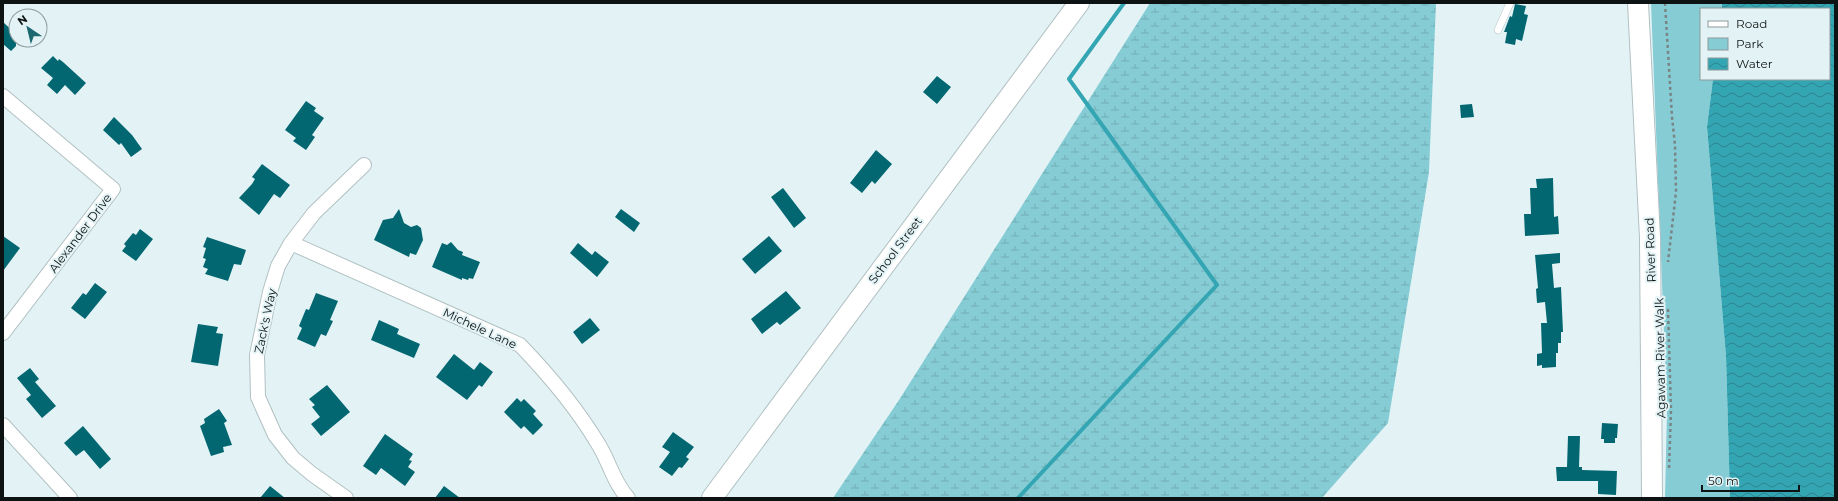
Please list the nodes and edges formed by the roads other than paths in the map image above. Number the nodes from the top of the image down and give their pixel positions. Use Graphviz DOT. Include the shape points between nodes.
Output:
graph roads {
  1 [pos="1079,3"];
  2 [pos="1510,3"];
  3 [pos="1638,3"];
  4 [pos="1498,30"];
  5 [pos="3,96"];
  6 [pos="364,165"];
  7 [pos="291,243"];
  8 [pos="3,334"];
  9 [pos="3,425"];
  10 [pos="70,498"];
  11 [pos="346,498"];
  12 [pos="628,498"];
  13 [pos="712,498"];
  14 [pos="1652,498"];
  1 -- 13 [label="street, School Street"];
  2 -- 4 [label="lane"];
  3 -- 14 [label="street, River Road" via="1650,238"];
  5 -- 8 [label="street, Alexander Drive" via="113,190"];
  6 -- 7 [label="street, Zack's Way" via="314,213"];
  7 -- 11 [label="street, Zack's Way" via="278,266 268,300 257,355 258,397 275,435 293,458"];
  7 -- 12 [label="street, Michele Lane" via="520,345 544,370 597,442 619,488"];
  9 -- 10 [label="street"];
}
